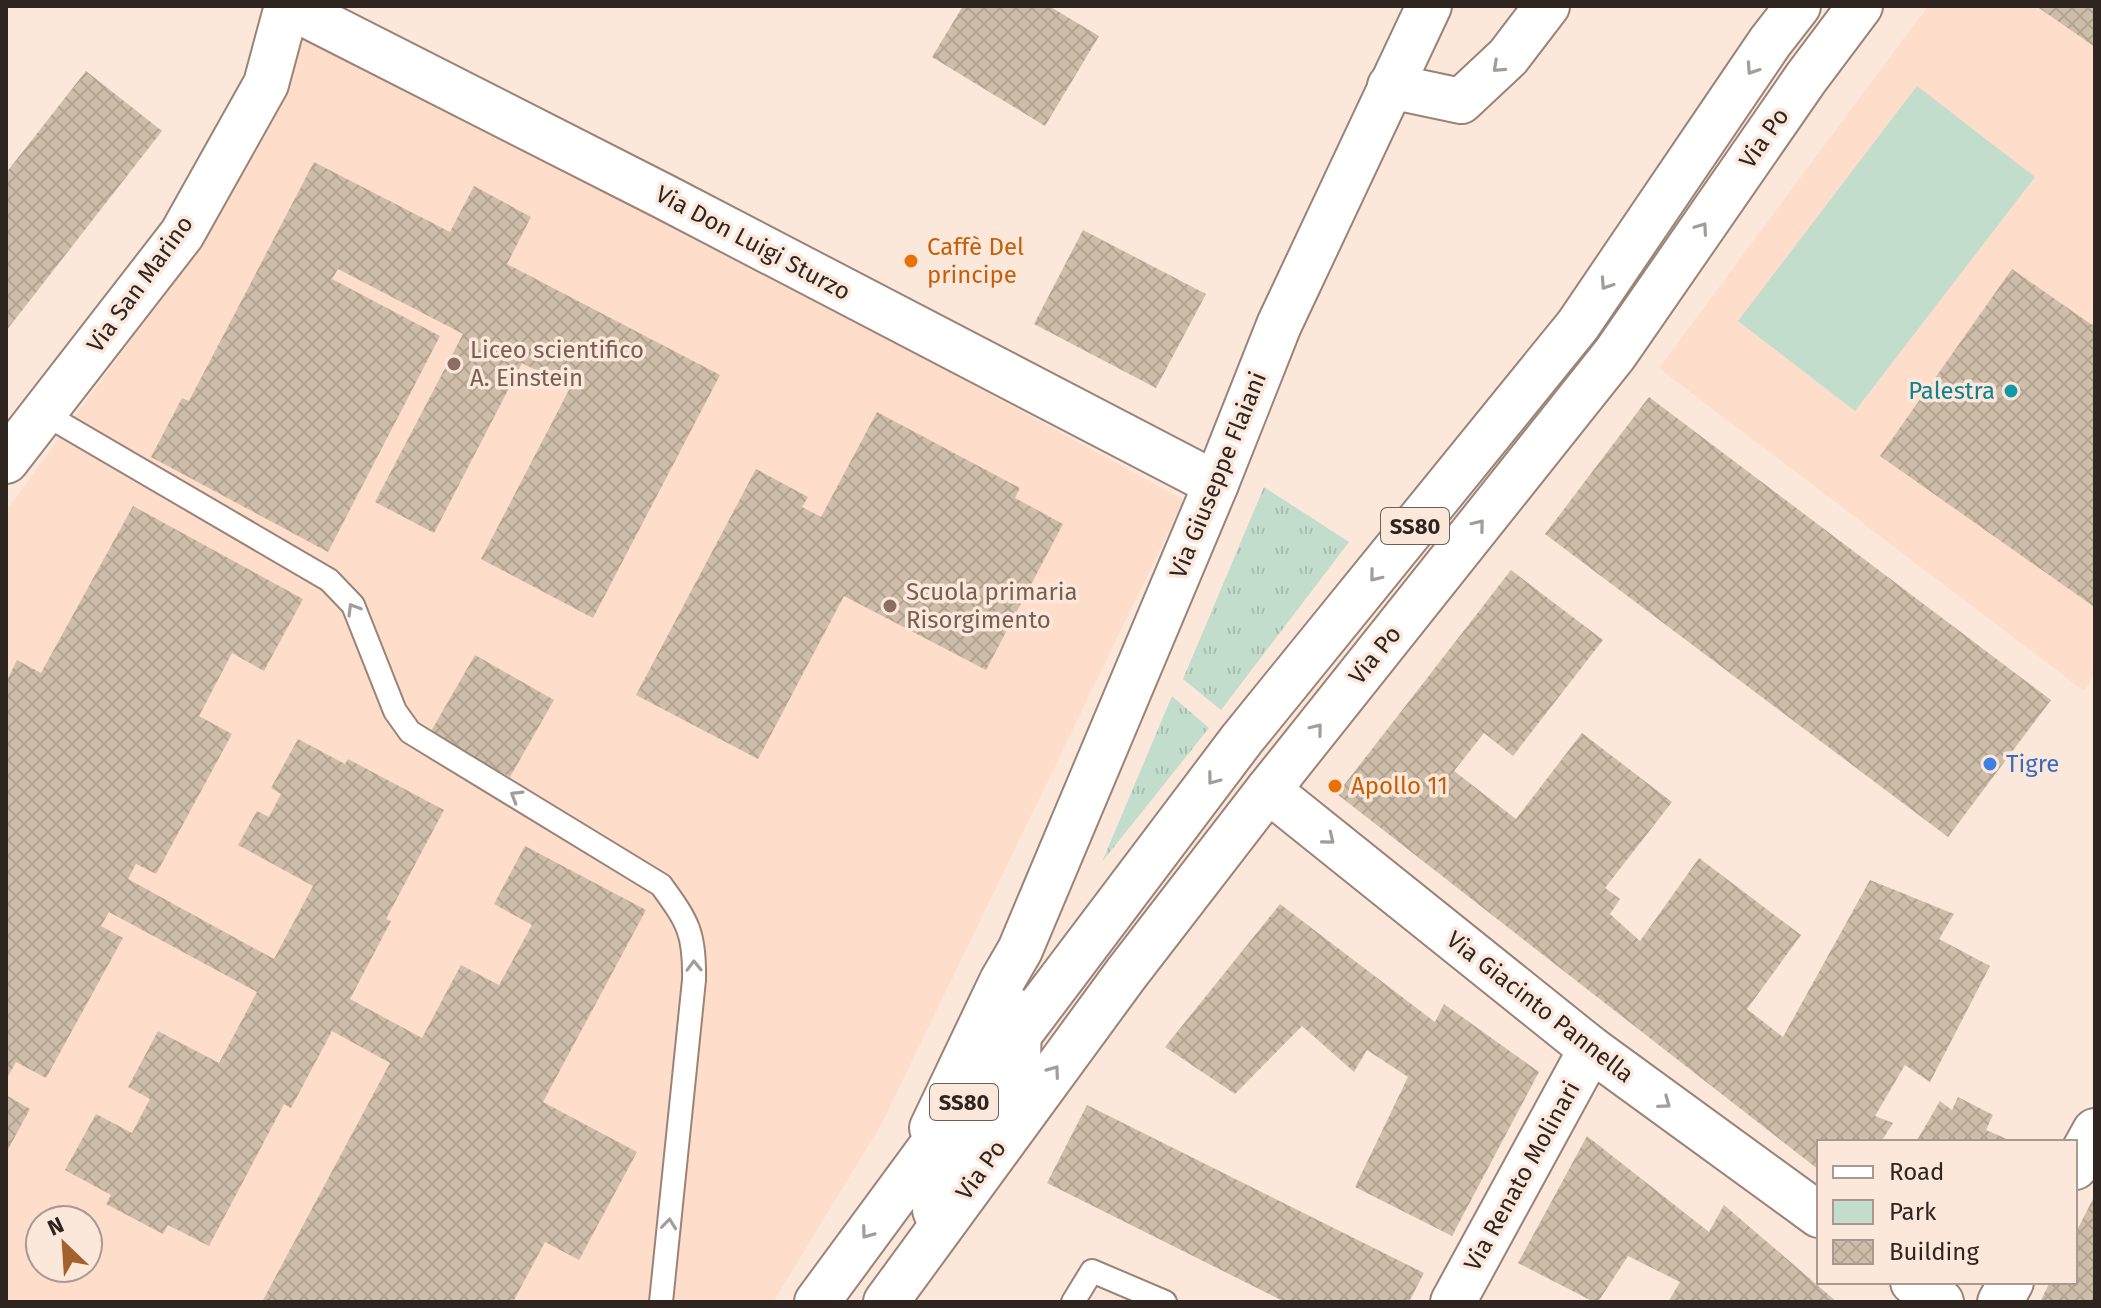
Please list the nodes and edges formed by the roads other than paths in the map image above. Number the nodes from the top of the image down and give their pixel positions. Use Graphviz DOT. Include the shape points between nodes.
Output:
graph roads {
  1 [pos="288,6"];
  2 [pos="1429,6"];
  3 [pos="1547,6"];
  4 [pos="1798,6"];
  5 [pos="1831,6"];
  6 [pos="1860,6"];
  7 [pos="1806,78"];
  8 [pos="1390,86"];
  9 [pos="43,413"];
  10 [pos="6,461"];
  11 [pos="1216,484"];
  12 [pos="1268,790"];
  13 [pos="1020,950"];
  14 [pos="1018,1036"];
  15 [pos="1591,1049"];
  16 [pos="2095,1131"];
  17 [pos="2077,1163"];
  18 [pos="913,1171"];
  19 [pos="1817,1214"];
  20 [pos="941,1224"];
  21 [pos="1916,1284"];
  22 [pos="2010,1284"];
  23 [pos="661,1302"];
  24 [pos="817,1302"];
  25 [pos="886,1302"];
  26 [pos="1073,1302"];
  27 [pos="1165,1302"];
  28 [pos="1453,1302"];
  29 [pos="1941,1302"];
  30 [pos="2000,1302"];
  1 -- 9 [label="street, Via San Marino" via="266,84 182,234"];
  1 -- 11 [label="street, Via Don Luigi Sturzo"];
  2 -- 8 [label="street, Via Giuseppe Flaiani"];
  3 -- 8 [label="street, one-way" via="1508,57 1461,101"];
  4 -- 14 [label="street, Via Po / SS80, one-way" via="1578,325 1242,739"];
  5 -- 7 [label="street" via="1817,23"];
  6 -- 7 [label="street, Via Po / SS80"];
  12 -- 7 [label="street, Via Po / SS80, one-way" via="1615,354"];
  8 -- 11 [label="street, Via Giuseppe Flaiani" via="1279,325"];
  9 -- 10 [label="street, Via San Marino"];
  23 -- 9 [label="lane, one-way" via="694,980 687,920 661,885 410,732 395,711 353,605 329,580"];
  11 -- 13 [label="street, Via Giuseppe Flaiani"];
  12 -- 15 [label="street, Via Giacinto Pannella, one-way"];
  20 -- 12 [label="street, Via Po / SS80, one-way"];
  13 -- 14 [label="street, Via Giuseppe Flaiani"];
  13 -- 18 [label="street, Via Giuseppe Flaiani"];
  14 -- 18 [label="street, SS80"];
  14 -- 20 [label="street, Via Giuseppe Flaiani" via="1013,1085 941,1182 935,1210"];
  15 -- 19 [label="street, Via Giacinto Pannella, one-way"];
  15 -- 28 [label="street, Via Renato Molinari"];
  16 -- 17 [label="street"];
  18 -- 24 [label="street, Via Giuseppe Flaiani / SS80, one-way"];
  20 -- 25 [label="street, Via Po / SS80"];
  21 -- 29 [label="street"];
  22 -- 30 [label="street"];
  26 -- 27 [label="lane" via="1092,1271"];
}
